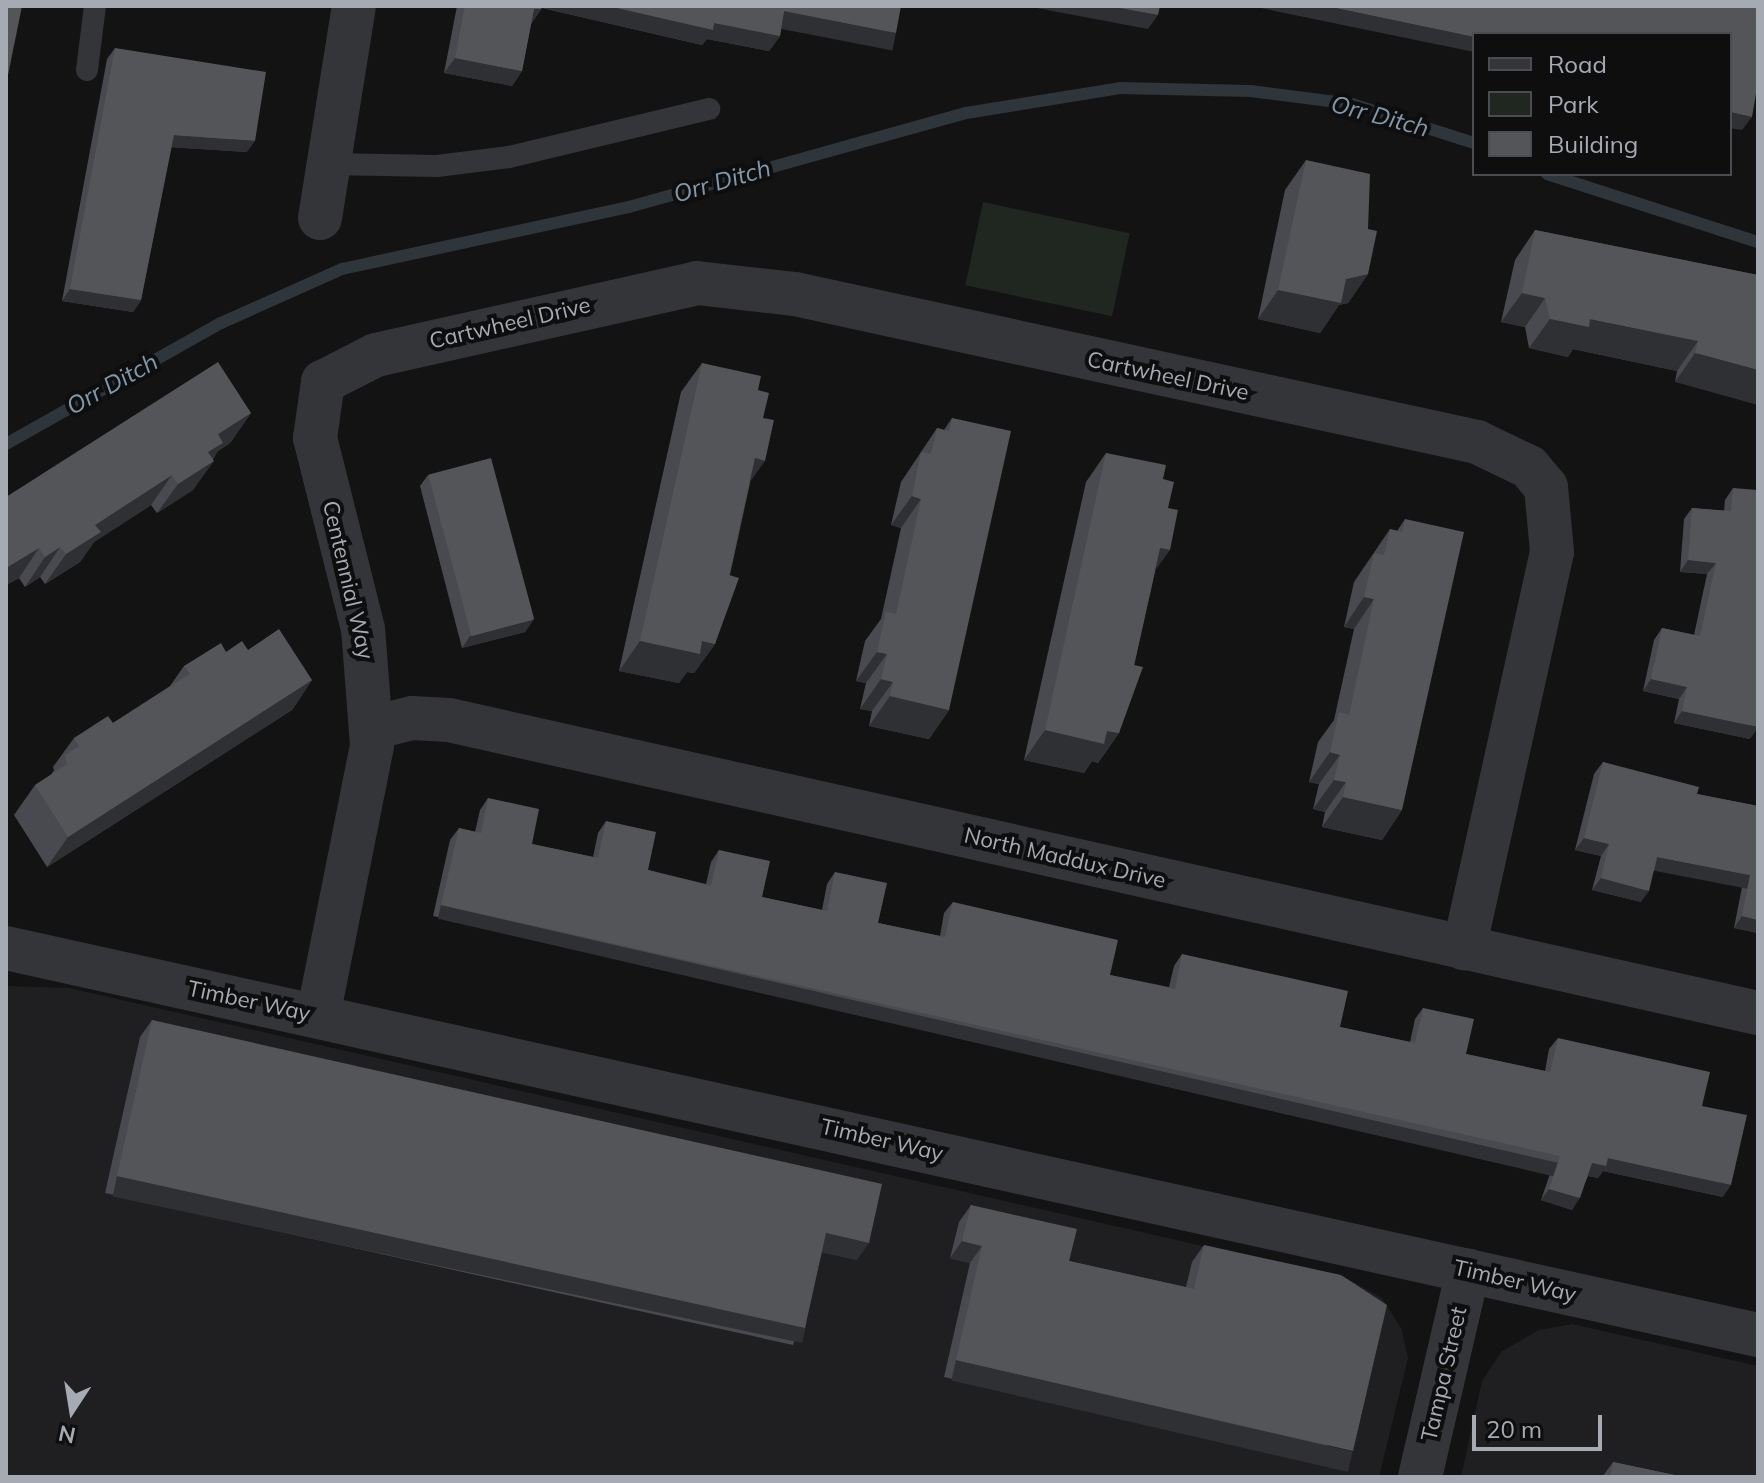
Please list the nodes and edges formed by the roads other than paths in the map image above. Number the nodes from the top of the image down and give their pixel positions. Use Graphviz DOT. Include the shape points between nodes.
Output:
graph roads {
  1 [pos="95,6"];
  2 [pos="354,6"];
  3 [pos="87,70"];
  4 [pos="709,109"];
  5 [pos="329,164"];
  6 [pos="320,218"];
  7 [pos="323,382"];
  8 [pos="372,728"];
  9 [pos="6,948"];
  10 [pos="1464,948"];
  11 [pos="1758,1013"];
  12 [pos="318,1016"];
  13 [pos="1468,1270"];
  14 [pos="1758,1335"];
  15 [pos="1420,1477"];
  1 -- 3 [label="lane"];
  2 -- 5 [label="street"];
  4 -- 5 [label="lane" via="509,157 437,166"];
  5 -- 6 [label="street"];
  7 -- 8 [label="street, Centennial Way" via="315,438 363,629"];
  7 -- 10 [label="street, Cartwheel Drive" via="376,355 641,292 743,285 1503,452 1546,487 1552,552"];
  8 -- 10 [label="street, North Maddux Drive" via="412,718 449,720"];
  8 -- 12 [label="street, Centennial Way" via="359,835"];
  9 -- 12 [label="street, Timber Way"];
  10 -- 11 [label="street, North Maddux Drive"];
  12 -- 13 [label="street, Timber Way"];
  13 -- 14 [label="street, Timber Way"];
  13 -- 15 [label="street, Tampa Street"];
}
